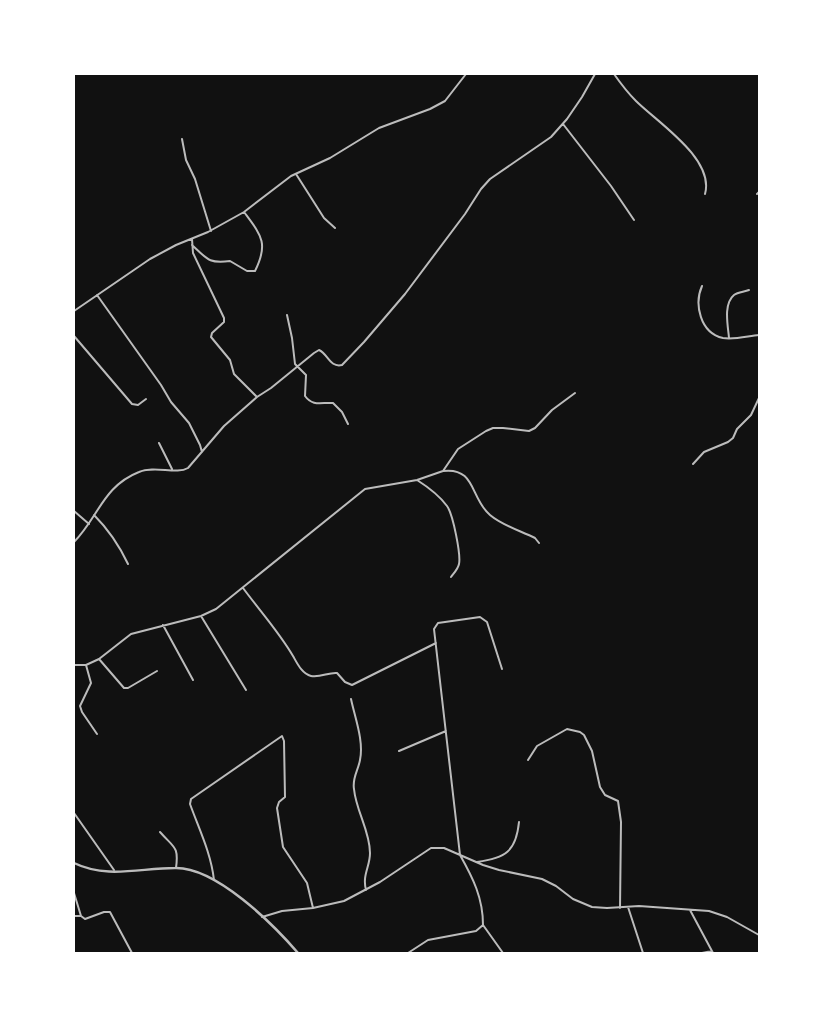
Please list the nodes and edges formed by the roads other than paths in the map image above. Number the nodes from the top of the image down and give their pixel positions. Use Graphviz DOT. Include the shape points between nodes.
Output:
graph roads {
  1 [pos="466,74"];
  2 [pos="595,74"];
  3 [pos="614,74"];
  4 [pos="563,124"];
  5 [pos="182,139"];
  6 [pos="296,174"];
  7 [pos="705,194"];
  8 [pos="244,212"];
  9 [pos="634,220"];
  10 [pos="335,228"];
  11 [pos="211,231"];
  12 [pos="192,238"];
  13 [pos="192,245"];
  14 [pos="702,286"];
  15 [pos="750,290"];
  16 [pos="97,295"];
  17 [pos="74,310"];
  18 [pos="287,315"];
  19 [pos="759,335"];
  20 [pos="74,336"];
  21 [pos="729,338"];
  22 [pos="297,366"];
  23 [pos="576,393"];
  24 [pos="257,397"];
  25 [pos="759,398"];
  26 [pos="146,399"];
  27 [pos="348,424"];
  28 [pos="159,443"];
  29 [pos="202,453"];
  30 [pos="693,464"];
  31 [pos="172,469"];
  32 [pos="443,471"];
  33 [pos="417,480"];
  34 [pos="74,511"];
  35 [pos="94,516"];
  36 [pos="89,524"];
  37 [pos="74,542"];
  38 [pos="539,543"];
  39 [pos="128,564"];
  40 [pos="451,577"];
  41 [pos="242,588"];
  42 [pos="201,616"];
  43 [pos="163,625"];
  44 [pos="436,643"];
  45 [pos="99,659"];
  46 [pos="74,665"];
  47 [pos="86,666"];
  48 [pos="502,669"];
  49 [pos="157,671"];
  50 [pos="193,680"];
  51 [pos="246,690"];
  52 [pos="351,699"];
  53 [pos="446,731"];
  54 [pos="97,734"];
  55 [pos="399,751"];
  56 [pos="528,760"];
  57 [pos="74,813"];
  58 [pos="519,822"];
  59 [pos="160,832"];
  60 [pos="460,855"];
  61 [pos="477,862"];
  62 [pos="74,863"];
  63 [pos="176,868"];
  64 [pos="115,872"];
  65 [pos="214,880"];
  66 [pos="366,890"];
  67 [pos="74,893"];
  68 [pos="628,907"];
  69 [pos="313,908"];
  70 [pos="620,908"];
  71 [pos="690,910"];
  72 [pos="74,916"];
  73 [pos="81,916"];
  74 [pos="262,917"];
  75 [pos="483,925"];
  76 [pos="759,935"];
  77 [pos="712,952"];
  78 [pos="132,953"];
  79 [pos="298,953"];
  80 [pos="408,953"];
  81 [pos="503,953"];
  82 [pos="643,953"];
  83 [pos="702,953"];
  1 -- 6 [label="street" via="445,101 379,128"];
  2 -- 4 [label="street"];
  3 -- 7 [label="street" via="636,101 682,142 695,159 705,181"];
  4 -- 9 [label="street"];
  4 -- 22 [label="street" via="551,138 481,188 405,294 342,364 332,364 319,350"];
  5 -- 11 [label="street"];
  6 -- 8 [label="street"];
  6 -- 10 [label="street" via="324,218"];
  8 -- 11 [label="street"];
  8 -- 13 [label="street" via="263,243 254,271 247,272 230,261 208,260"];
  11 -- 12 [label="street"];
  12 -- 13 [label="street"];
  12 -- 16 [label="street" via="150,259"];
  13 -- 24 [label="street" via="196,262 224,318 211,338 230,360 234,374"];
  14 -- 21 [label="street" via="697,303 704,323 722,338"];
  15 -- 21 [label="street" via="737,293 729,302"];
  16 -- 17 [label="street"];
  16 -- 29 [label="street" via="189,423"];
  18 -- 22 [label="street" via="293,360"];
  19 -- 21 [label="street"];
  20 -- 26 [label="street" via="132,404 138,405"];
  22 -- 24 [label="street"];
  22 -- 27 [label="street" via="306,376 305,396 308,400 320,404 333,403"];
  23 -- 32 [label="street" via="529,431 493,428 479,435 458,449"];
  24 -- 29 [label="street" via="224,426"];
  25 -- 30 [label="street" via="751,415 736,429 732,438 704,452"];
  28 -- 31 [label="street"];
  29 -- 31 [label="street" via="183,471"];
  31 -- 35 [label="street" via="149,468 125,479 109,492"];
  32 -- 33 [label="street"];
  32 -- 38 [label="street" via="460,472 490,516"];
  33 -- 40 [label="street" via="452,514 460,565"];
  33 -- 41 [label="street" via="365,489"];
  34 -- 36 [label="street"];
  35 -- 36 [label="street"];
  35 -- 39 [label="street" via="120,547"];
  36 -- 37 [label="street"];
  41 -- 42 [label="street" via="216,609"];
  41 -- 44 [label="street" via="283,638 299,666 310,676 337,673 352,685"];
  42 -- 43 [label="street"];
  42 -- 51 [label="street"];
  43 -- 45 [label="street" via="131,634"];
  43 -- 50 [label="street"];
  44 -- 48 [label="street" via="434,629 438,622 480,617 487,622"];
  44 -- 53 [label="street"];
  45 -- 47 [label="street"];
  45 -- 49 [label="street" via="124,688"];
  46 -- 47 [label="street"];
  47 -- 54 [label="street" via="91,683 80,706"];
  52 -- 66 [label="street" via="361,751 353,780 354,791 370,854 364,876"];
  53 -- 55 [label="street"];
  53 -- 60 [label="street"];
  56 -- 70 [label="street" via="537,746 567,729 584,735 592,751 600,787 619,806"];
  57 -- 64 [label="street"];
  58 -- 61 [label="street" via="511,849 491,860"];
  59 -- 63 [label="street" via="177,850"];
  60 -- 61 [label="street"];
  60 -- 66 [label="street" via="444,848 431,848"];
  60 -- 75 [label="street" via="479,892"];
  61 -- 70 [label="street" via="499,870 542,878 582,904"];
  62 -- 64 [label="street" via="93,870"];
  63 -- 64 [label="street"];
  63 -- 65 [label="street" via="200,872"];
  65 -- 69 [label="street" via="213,867 191,799 282,736 285,796 277,808 283,847 307,883"];
  65 -- 74 [label="street"];
  66 -- 69 [label="street" via="344,901"];
  67 -- 73 [label="street"];
  68 -- 70 [label="street"];
  68 -- 71 [label="street"];
  68 -- 82 [label="street"];
  69 -- 74 [label="street" via="292,909"];
  71 -- 76 [label="street" via="718,913"];
  71 -- 77 [label="street"];
  72 -- 73 [label="street"];
  73 -- 78 [label="street" via="85,920 104,912 111,914"];
  74 -- 79 [label="street"];
  75 -- 80 [label="street" via="476,931 428,940"];
  75 -- 81 [label="street"];
  77 -- 83 [label="street"];
}
